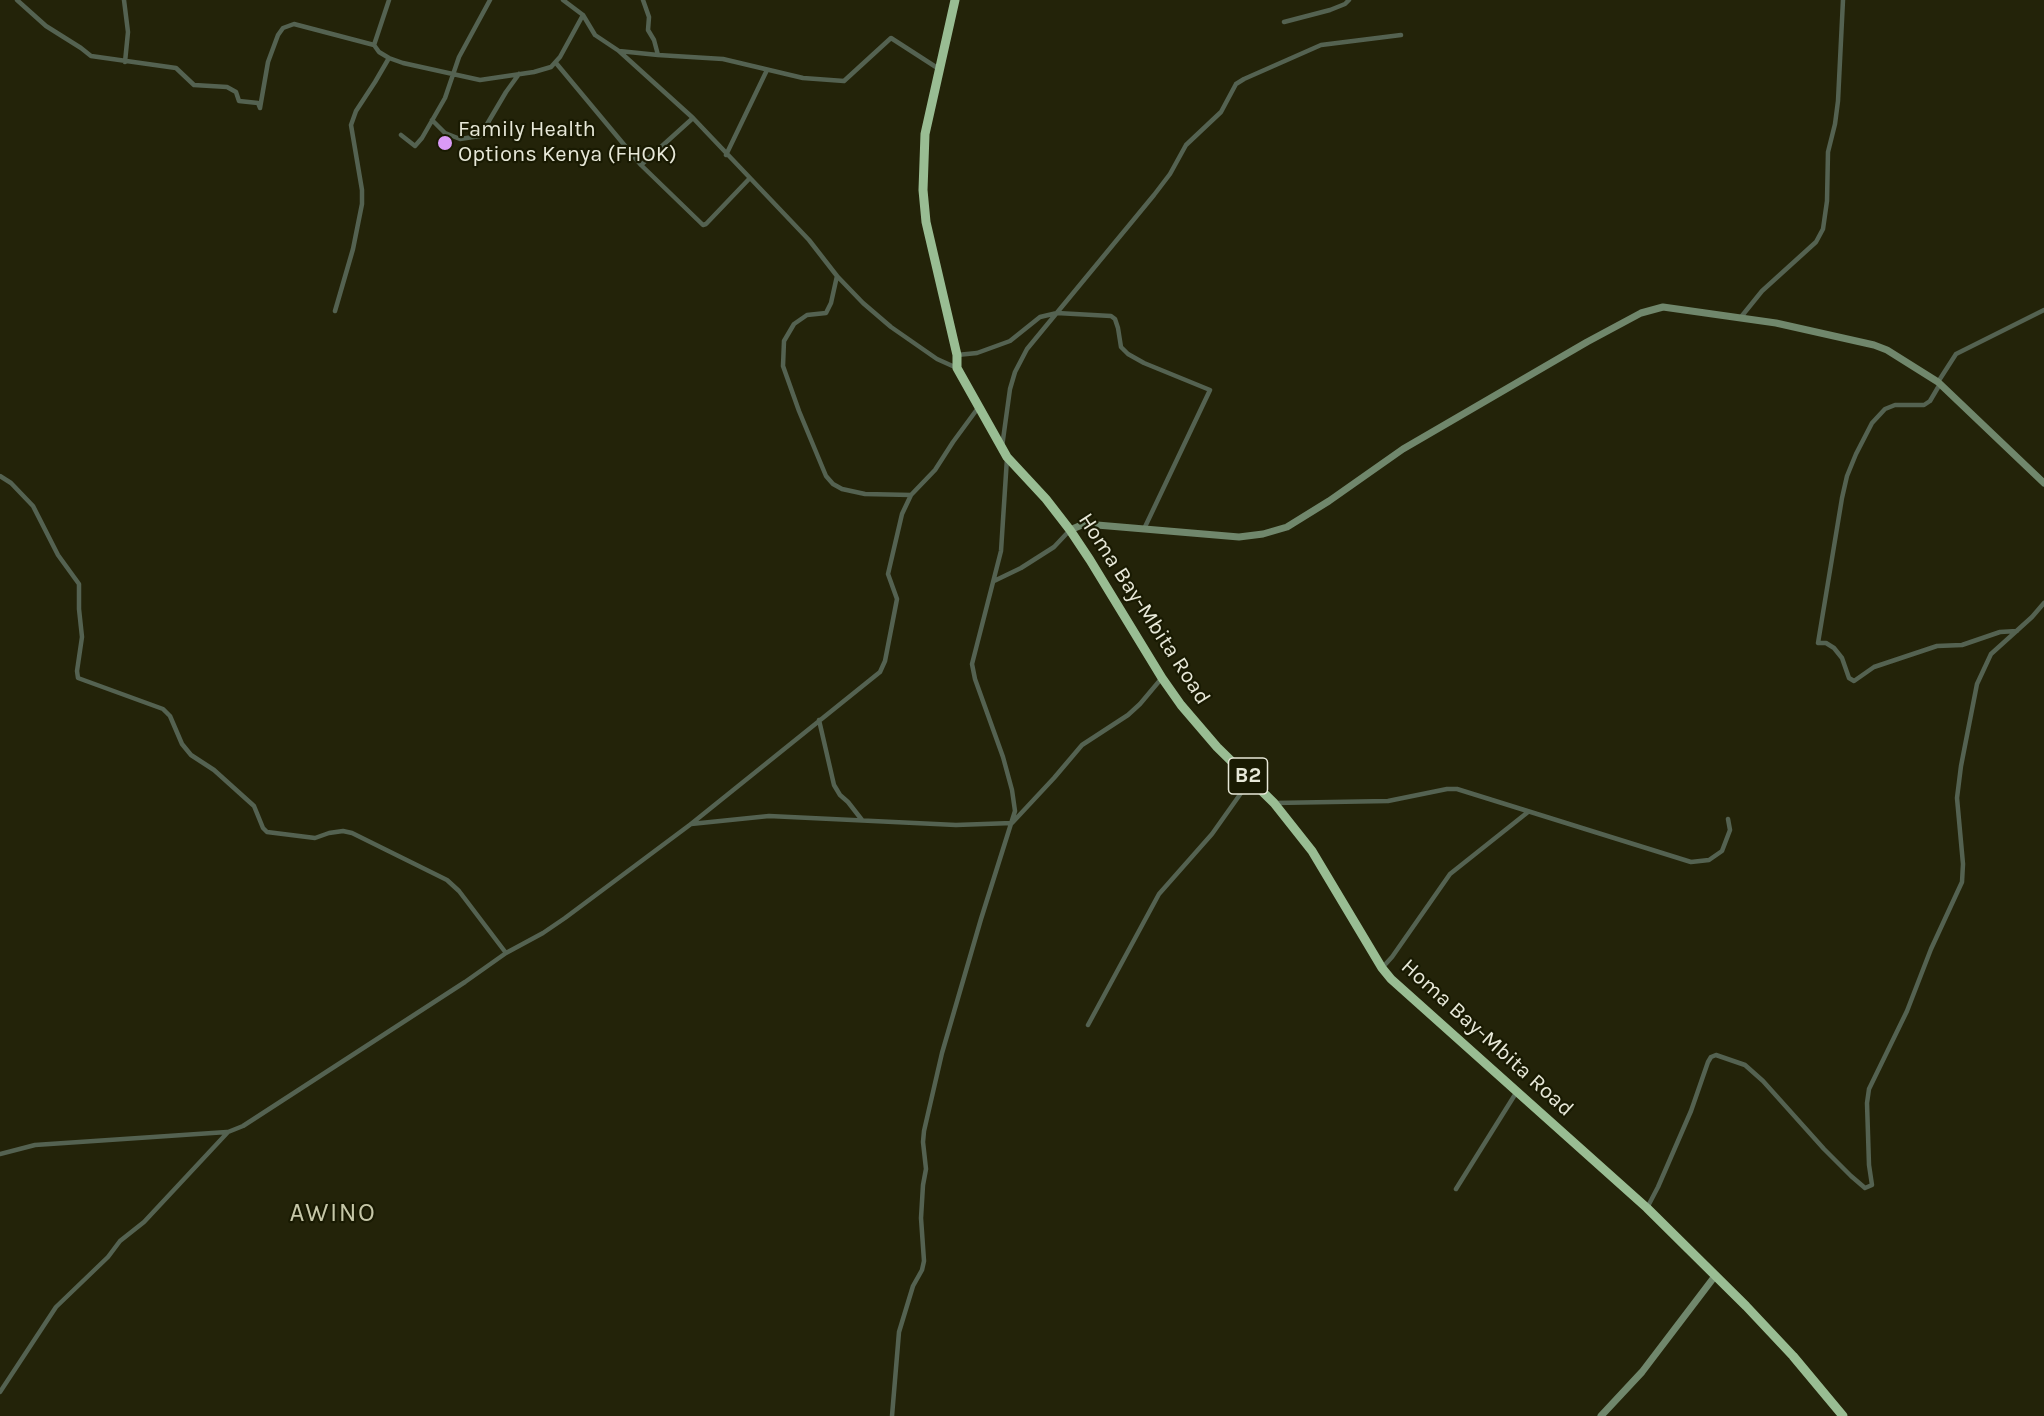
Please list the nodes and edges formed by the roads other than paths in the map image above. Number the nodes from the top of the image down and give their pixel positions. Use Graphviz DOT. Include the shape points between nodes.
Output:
graph roads {
  1 [pos="18,0"];
  2 [pos="124,0"];
  3 [pos="389,0"];
  4 [pos="490,0"];
  5 [pos="563,0"];
  6 [pos="643,0"];
  7 [pos="956,0"];
  8 [pos="1349,0"];
  9 [pos="1843,0"];
  10 [pos="583,15"];
  11 [pos="1284,22"];
  12 [pos="1401,36"];
  13 [pos="374,45"];
  14 [pos="619,51"];
  15 [pos="658,55"];
  16 [pos="389,58"];
  17 [pos="125,62"];
  18 [pos="556,63"];
  19 [pos="939,69"];
  20 [pos="768,70"];
  21 [pos="454,74"];
  22 [pos="519,74"];
  23 [pos="693,118"];
  24 [pos="432,120"];
  25 [pos="401,135"];
  26 [pos="726,155"];
  27 [pos="642,165"];
  28 [pos="749,178"];
  29 [pos="837,276"];
  30 [pos="2044,310"];
  31 [pos="335,311"];
  32 [pos="1057,313"];
  33 [pos="1741,317"];
  34 [pos="957,355"];
  35 [pos="957,368"];
  36 [pos="1939,383"];
  37 [pos="978,408"];
  38 [pos="1002,447"];
  39 [pos="1007,457"];
  40 [pos="0,476"];
  41 [pos="2044,483"];
  42 [pos="911,495"];
  43 [pos="1144,529"];
  44 [pos="1070,531"];
  45 [pos="994,581"];
  46 [pos="2044,603"];
  47 [pos="2017,631"];
  48 [pos="1162,678"];
  49 [pos="819,720"];
  50 [pos="1251,780"];
  51 [pos="1274,803"];
  52 [pos="1528,812"];
  53 [pos="1728,819"];
  54 [pos="862,820"];
  55 [pos="1012,823"];
  56 [pos="690,824"];
  57 [pos="506,953"];
  58 [pos="1382,968"];
  59 [pos="1088,1024"];
  60 [pos="1516,1093"];
  61 [pos="228,1132"];
  62 [pos="0,1154"];
  63 [pos="1455,1189"];
  64 [pos="1647,1208"];
  65 [pos="1715,1276"];
  66 [pos="0,1392"];
  67 [pos="892,1416"];
  68 [pos="1601,1416"];
  69 [pos="1843,1416"];
  1 -- 17 [label="street" via="46,26 91,56"];
  2 -- 17 [label="street" via="128,32"];
  3 -- 13 [label="street"];
  4 -- 21 [label="street" via="462,49"];
  5 -- 10 [label="street"];
  6 -- 15 [label="street" via="649,17 648,30"];
  7 -- 19 [label="highway, Homa Bay-Mbita Road / B2"];
  8 -- 11 [label="street" via="1330,10"];
  9 -- 33 [label="street" via="1838,101 1828,152 1823,229 1816,242 1762,291"];
  10 -- 14 [label="street" via="595,34"];
  10 -- 18 [label="street"];
  12 -- 32 [label="street" via="1321,45 1236,84 1221,112 1186,145 1170,174"];
  13 -- 16 [label="street"];
  13 -- 17 [label="street" via="294,24 283,28 268,62 260,108 258,104 239,101 227,87 194,85 176,68"];
  14 -- 15 [label="street"];
  14 -- 23 [label="street"];
  15 -- 20 [label="street" via="723,59"];
  16 -- 21 [label="street"];
  16 -- 31 [label="street" via="351,125 362,204"];
  18 -- 22 [label="street" via="547,69"];
  18 -- 27 [label="street"];
  19 -- 20 [label="street" via="891,38 844,81"];
  19 -- 34 [label="highway, Homa Bay-Mbita Road / B2" via="925,134 923,190 932,256"];
  20 -- 26 [label="street"];
  21 -- 22 [label="street" via="480,80"];
  21 -- 24 [label="street" via="446,98"];
  22 -- 24 [label="street" via="480,136 460,139 445,133"];
  23 -- 26 [label="street"];
  23 -- 27 [label="street"];
  24 -- 25 [label="street" via="415,146"];
  26 -- 28 [label="street"];
  27 -- 28 [label="street" via="703,225"];
  28 -- 29 [label="street" via="809,240"];
  29 -- 35 [label="street" via="891,327"];
  29 -- 42 [label="street" via="826,313 807,315 794,324 784,341 783,366 826,476 833,484 865,494"];
  30 -- 36 [label="street" via="1956,354"];
  32 -- 34 [label="street" via="1040,317 1010,341 992,349"];
  32 -- 38 [label="street" via="1027,349 1015,372"];
  32 -- 43 [label="street" via="1111,316 1121,347 1128,354 1210,390"];
  33 -- 36 [label="street" via="1874,345"];
  33 -- 43 [label="street" via="1663,307 1641,313 1403,448 1287,527 1239,537"];
  34 -- 35 [label="highway, Homa Bay-Mbita Road / B2"];
  35 -- 37 [label="highway, Homa Bay-Mbita Road / B2"];
  36 -- 41 [label="street"];
  36 -- 47 [label="street" via="1924,405 1885,409 1872,423 1856,454 1842,498 1818,642 1834,648 1854,681 1874,667 1937,646 1962,645 2000,632"];
  37 -- 38 [label="highway, Homa Bay-Mbita Road / B2"];
  37 -- 42 [label="street" via="935,470"];
  38 -- 39 [label="highway, Homa Bay-Mbita Road / B2"];
  39 -- 44 [label="highway, Homa Bay-Mbita Road / B2"];
  39 -- 45 [label="street" via="1001,551"];
  40 -- 57 [label="street" via="33,506 58,555 79,585 82,637 78,678 163,709 190,755 214,770 254,806 267,832 315,838 343,831 352,833 447,880"];
  42 -- 49 [label="street" via="902,514 889,568 897,599 883,667"];
  43 -- 44 [label="street" via="1084,524"];
  44 -- 45 [label="street" via="1054,547"];
  44 -- 48 [label="highway, Homa Bay-Mbita Road / B2"];
  45 -- 55 [label="street" via="972,664 1004,757 1015,811"];
  46 -- 47 [label="street"];
  47 -- 64 [label="street" via="1991,654 1973,702 1957,798 1963,864 1960,888 1869,1089 1872,1185 1865,1188 1851,1176 1745,1065 1716,1055 1708,1062 1691,1111"];
  48 -- 50 [label="highway, Homa Bay-Mbita Road / B2" via="1217,747"];
  48 -- 55 [label="street" via="1128,715 1082,745"];
  49 -- 54 [label="street" via="834,785"];
  49 -- 56 [label="street"];
  50 -- 51 [label="highway, Homa Bay-Mbita Road / B2"];
  50 -- 59 [label="street" via="1212,834 1160,894"];
  51 -- 52 [label="street" via="1388,801 1457,789"];
  51 -- 58 [label="highway, Homa Bay-Mbita Road / B2" via="1312,851"];
  52 -- 53 [label="street" via="1691,862 1709,860 1722,851 1730,830"];
  52 -- 58 [label="street" via="1450,874"];
  54 -- 55 [label="street" via="956,825"];
  54 -- 56 [label="street" via="769,816"];
  55 -- 67 [label="street" via="942,1053 925,1125 922,1142 926,1169 921,1200 924,1261 899,1332"];
  56 -- 57 [label="street" via="565,918"];
  57 -- 61 [label="street" via="273,1107"];
  58 -- 60 [label="highway, Homa Bay-Mbita Road / B2"];
  60 -- 63 [label="street"];
  60 -- 64 [label="highway, Homa Bay-Mbita Road / B2"];
  61 -- 62 [label="street" via="35,1144"];
  61 -- 66 [label="street" via="144,1222 120,1240 108,1257 56,1307"];
  64 -- 65 [label="highway, Homa Bay-Mbita Road / B2"];
  65 -- 68 [label="street" via="1626,1392"];
  65 -- 69 [label="highway, Homa Bay-Mbita Road / B2" via="1793,1356"];
}
